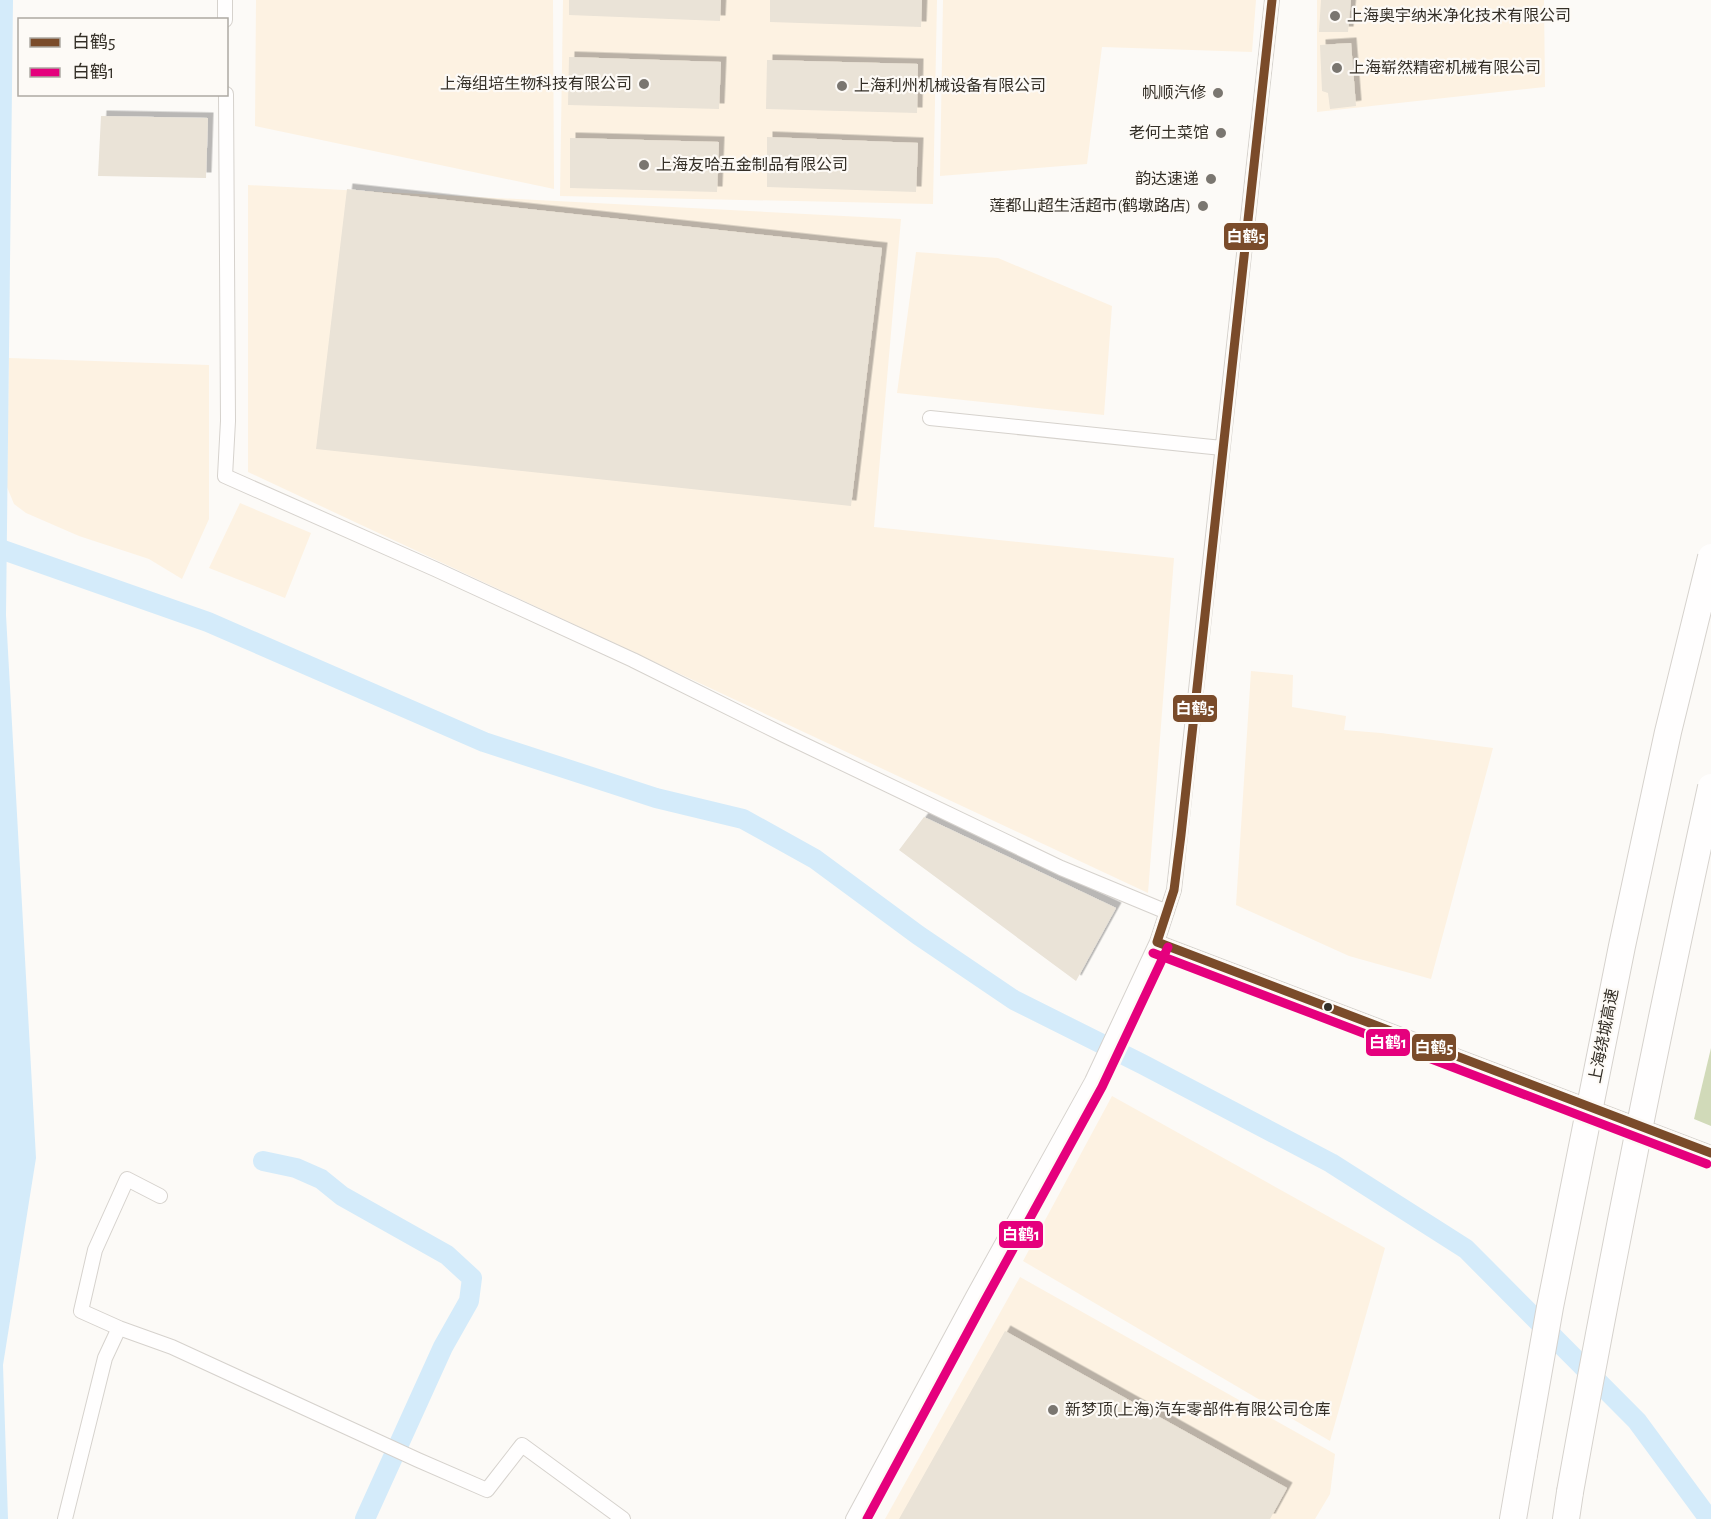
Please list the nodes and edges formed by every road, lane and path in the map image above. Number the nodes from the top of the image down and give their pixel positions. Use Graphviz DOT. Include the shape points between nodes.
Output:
graph roads {
  1 [pos="225,0"];
  2 [pos="1272,0"];
  3 [pos="225,18"];
  4 [pos="226,96"];
  5 [pos="930,418"];
  6 [pos="1222,448"];
  7 [pos="1711,557"];
  8 [pos="1711,787"];
  9 [pos="1167,912"];
  10 [pos="1157,942"];
  11 [pos="1711,1153"];
  12 [pos="160,1196"];
  13 [pos="119,1328"];
  14 [pos="65,1519"];
  15 [pos="623,1519"];
  16 [pos="853,1519"];
  17 [pos="1513,1519"];
  18 [pos="1566,1519"];
  1 -- 3 [label="street"];
  2 -- 6 [label="street"];
  4 -- 9 [label="street" via="225,476 633,660 1061,868"];
  5 -- 6 [label="street"];
  6 -- 9 [label="street" via="1181,835 1174,891"];
  7 -- 17 [label="highway, 上海绕城高速, bridge" via="1622,946 1552,1296"];
  8 -- 18 [label="highway, bridge" via="1600,1324"];
  9 -- 10 [label="street"];
  10 -- 11 [label="street"];
  10 -- 16 [label="street" via="1092,1081"];
  12 -- 13 [label="street" via="127,1179 95,1250 81,1311"];
  13 -- 14 [label="street" via="105,1359"];
  13 -- 15 [label="street" via="172,1347 487,1490 522,1445"];
}
